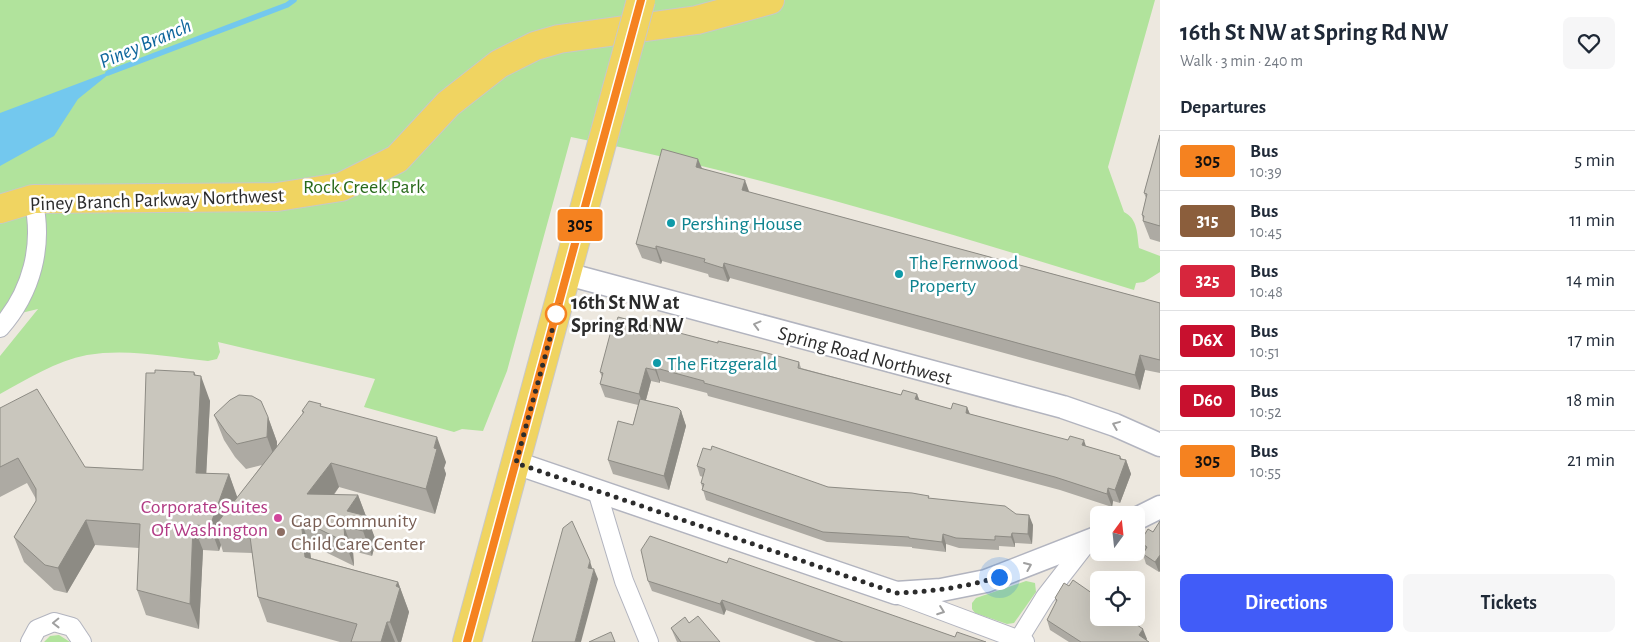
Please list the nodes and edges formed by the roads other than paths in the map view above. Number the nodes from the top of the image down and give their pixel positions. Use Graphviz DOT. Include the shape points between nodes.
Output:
graph roads {
  1 [pos="641,0"];
  2 [pos="770,0"];
  3 [pos="33,199"];
  4 [pos="0,209"];
  5 [pos="567,274"];
  6 [pos="0,328"];
  7 [pos="1160,445"];
  8 [pos="516,463"];
  9 [pos="597,491"];
  10 [pos="1160,507"];
  11 [pos="1145,514"];
  12 [pos="1090,541"];
  13 [pos="1090,544"];
  14 [pos="896,593"];
  15 [pos="1022,640"];
  16 [pos="30,642"];
  17 [pos="82,642"];
  18 [pos="468,642"];
  19 [pos="649,642"];
  1 -- 5 [label="main road, bridge"];
  2 -- 3 [label="main road, Piney Branch Parkway Northwest" via="697,20 559,39 536,46 499,64 455,99 397,159 341,187 277,196"];
  3 -- 4 [label="main road, Piney Branch Parkway Northwest"];
  3 -- 6 [label="street" via="38,231 34,265 22,296"];
  7 -- 5 [label="street, Spring Road Northwest, one-way" via="1062,407"];
  5 -- 8 [label="main road"];
  8 -- 9 [label="street"];
  8 -- 18 [label="main road"];
  9 -- 14 [label="street"];
  9 -- 19 [label="street" via="624,581"];
  10 -- 11 [label="street"];
  14 -- 12 [label="street, one-way" via="941,590 986,581"];
  13 -- 15 [label="street" via="1045,597"];
  14 -- 15 [label="street, one-way"];
  17 -- 16 [label="street, one-way" via="72,627 63,622 37,629"];
}
